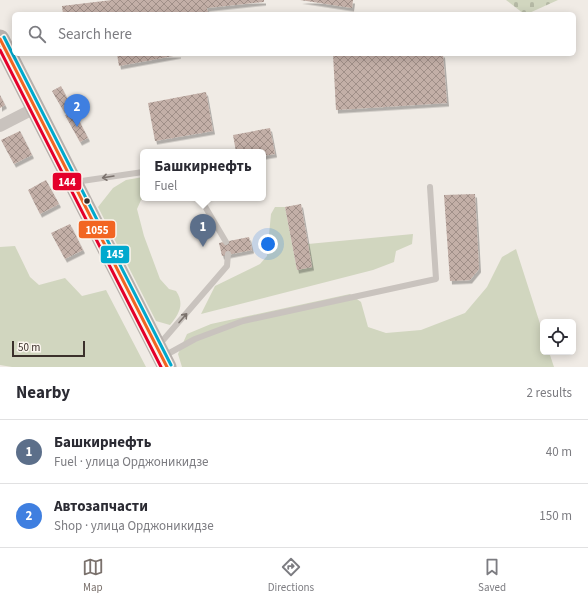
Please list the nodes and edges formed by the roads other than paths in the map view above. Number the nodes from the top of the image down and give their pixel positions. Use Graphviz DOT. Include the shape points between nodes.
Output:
graph roads {
  1 [pos="0,39"];
  2 [pos="35,108"];
  3 [pos="0,126"];
  4 [pos="140,172"];
  5 [pos="73,183"];
  6 [pos="430,187"];
  7 [pos="202,201"];
  8 [pos="226,242"];
  9 [pos="228,254"];
  10 [pos="162,357"];
  1 -- 2 [label="main road"];
  2 -- 3 [label="street"];
  2 -- 5 [label="main road"];
  4 -- 5 [label="lane, one-way"];
  5 -- 10 [label="main road"];
  6 -- 10 [label="lane" via="436,279 242,321 196,339"];
  7 -- 8 [label="lane"];
  10 -- 9 [label="lane, one-way" via="227,266"];
}
